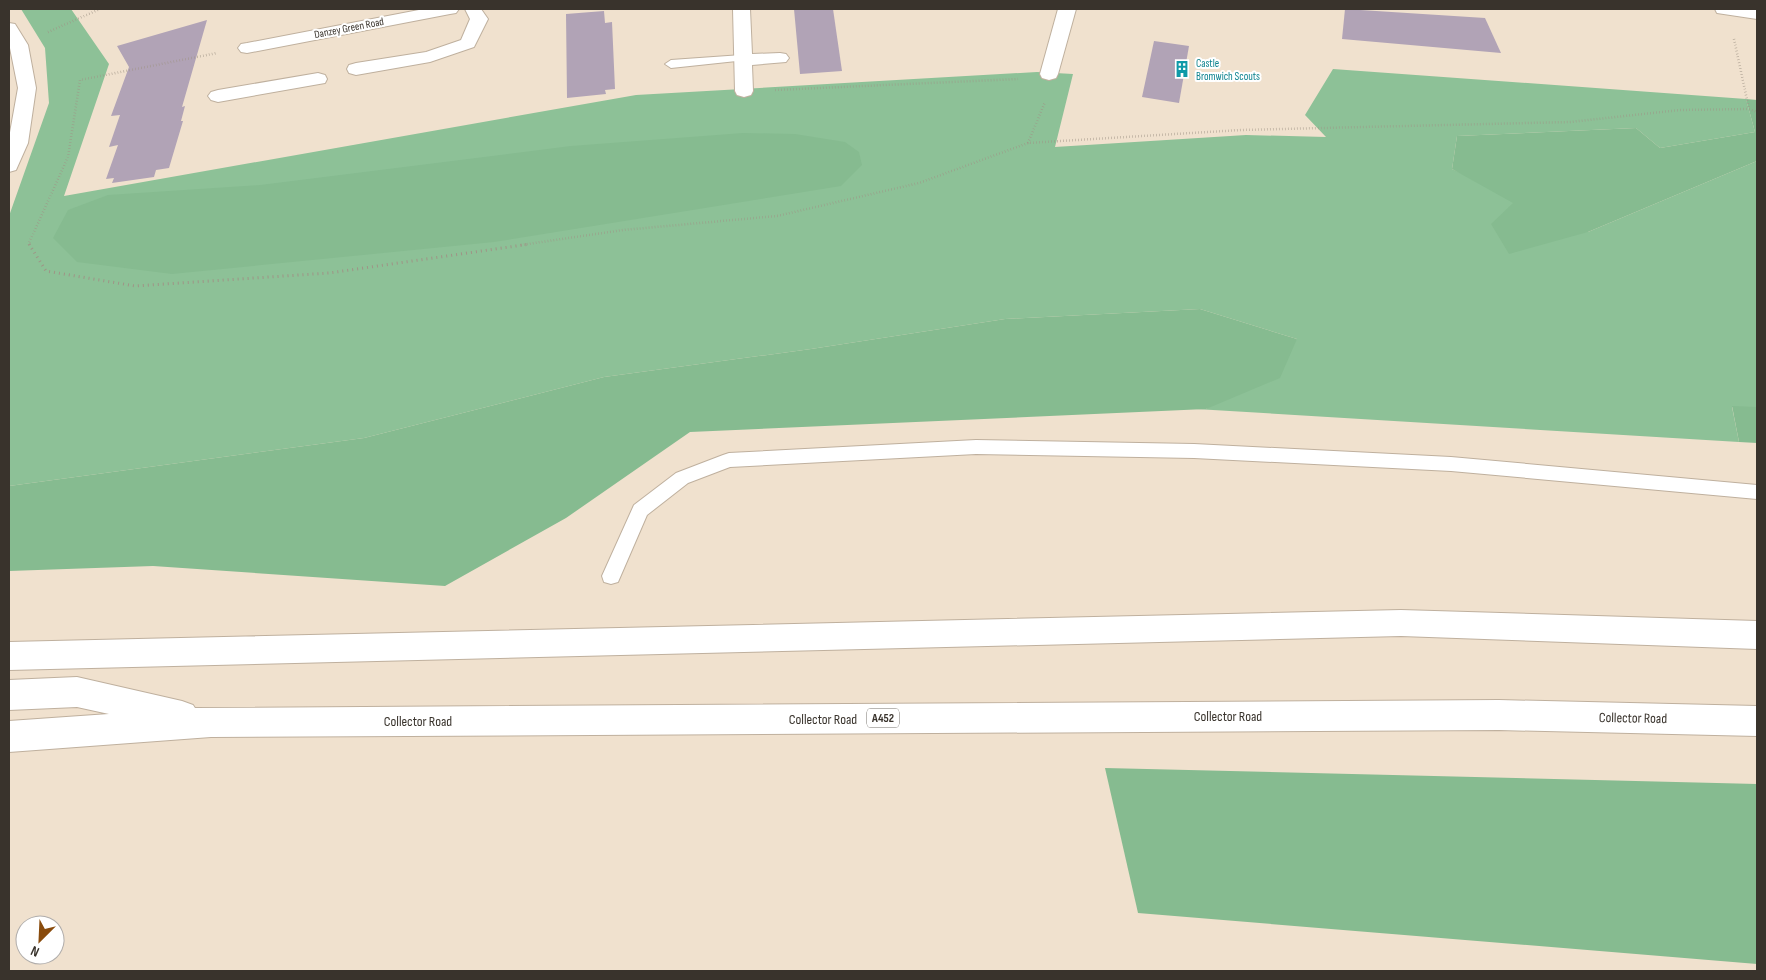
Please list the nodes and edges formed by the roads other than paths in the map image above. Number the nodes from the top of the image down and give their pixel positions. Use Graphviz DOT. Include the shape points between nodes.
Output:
graph roads {
  1 [pos="450,9"];
  2 [pos="473,9"];
  3 [pos="741,9"];
  4 [pos="1067,9"];
  5 [pos="1723,9"];
  6 [pos="1727,9"];
  7 [pos="1757,14"];
  8 [pos="9,28"];
  9 [pos="247,48"];
  10 [pos="780,58"];
  11 [pos="742,59"];
  12 [pos="273,64"];
  13 [pos="671,64"];
  14 [pos="356,69"];
  15 [pos="1049,74"];
  16 [pos="318,79"];
  17 [pos="744,91"];
  18 [pos="218,96"];
  19 [pos="9,166"];
  20 [pos="1757,492"];
  21 [pos="611,576"];
  22 [pos="1757,635"];
  23 [pos="9,650"];
  24 [pos="41,654"];
  25 [pos="9,656"];
  26 [pos="9,695"];
  27 [pos="1757,721"];
  28 [pos="211,722"];
  29 [pos="9,737"];
  1 -- 12 [label="main road, Danzey Green Road"];
  2 -- 14 [label="main road" via="479,19 468,43 430,57"];
  3 -- 11 [label="main road"];
  4 -- 15 [label="main road"];
  5 -- 6 [label="main road"];
  6 -- 7 [label="main road"];
  8 -- 19 [label="main road" via="19,45 27,88 18,143"];
  9 -- 12 [label="main road, Danzey Green Road"];
  10 -- 11 [label="main road"];
  11 -- 13 [label="lane"];
  11 -- 17 [label="main road"];
  12 -- 16 [label="main road"];
  12 -- 18 [label="main road"];
  20 -- 21 [label="lane" via="1451,464 1194,451 976,447 729,460 682,478 640,510"];
  22 -- 24 [label="main road" via="1401,623"];
  23 -- 24 [label="main road"];
  24 -- 25 [label="main road"];
  26 -- 28 [label="main road" via="77,692"];
  27 -- 28 [label="main road, Collector Road / A452" via="1499,715"];
  28 -- 29 [label="main road, Collector Road / A452"];
}
